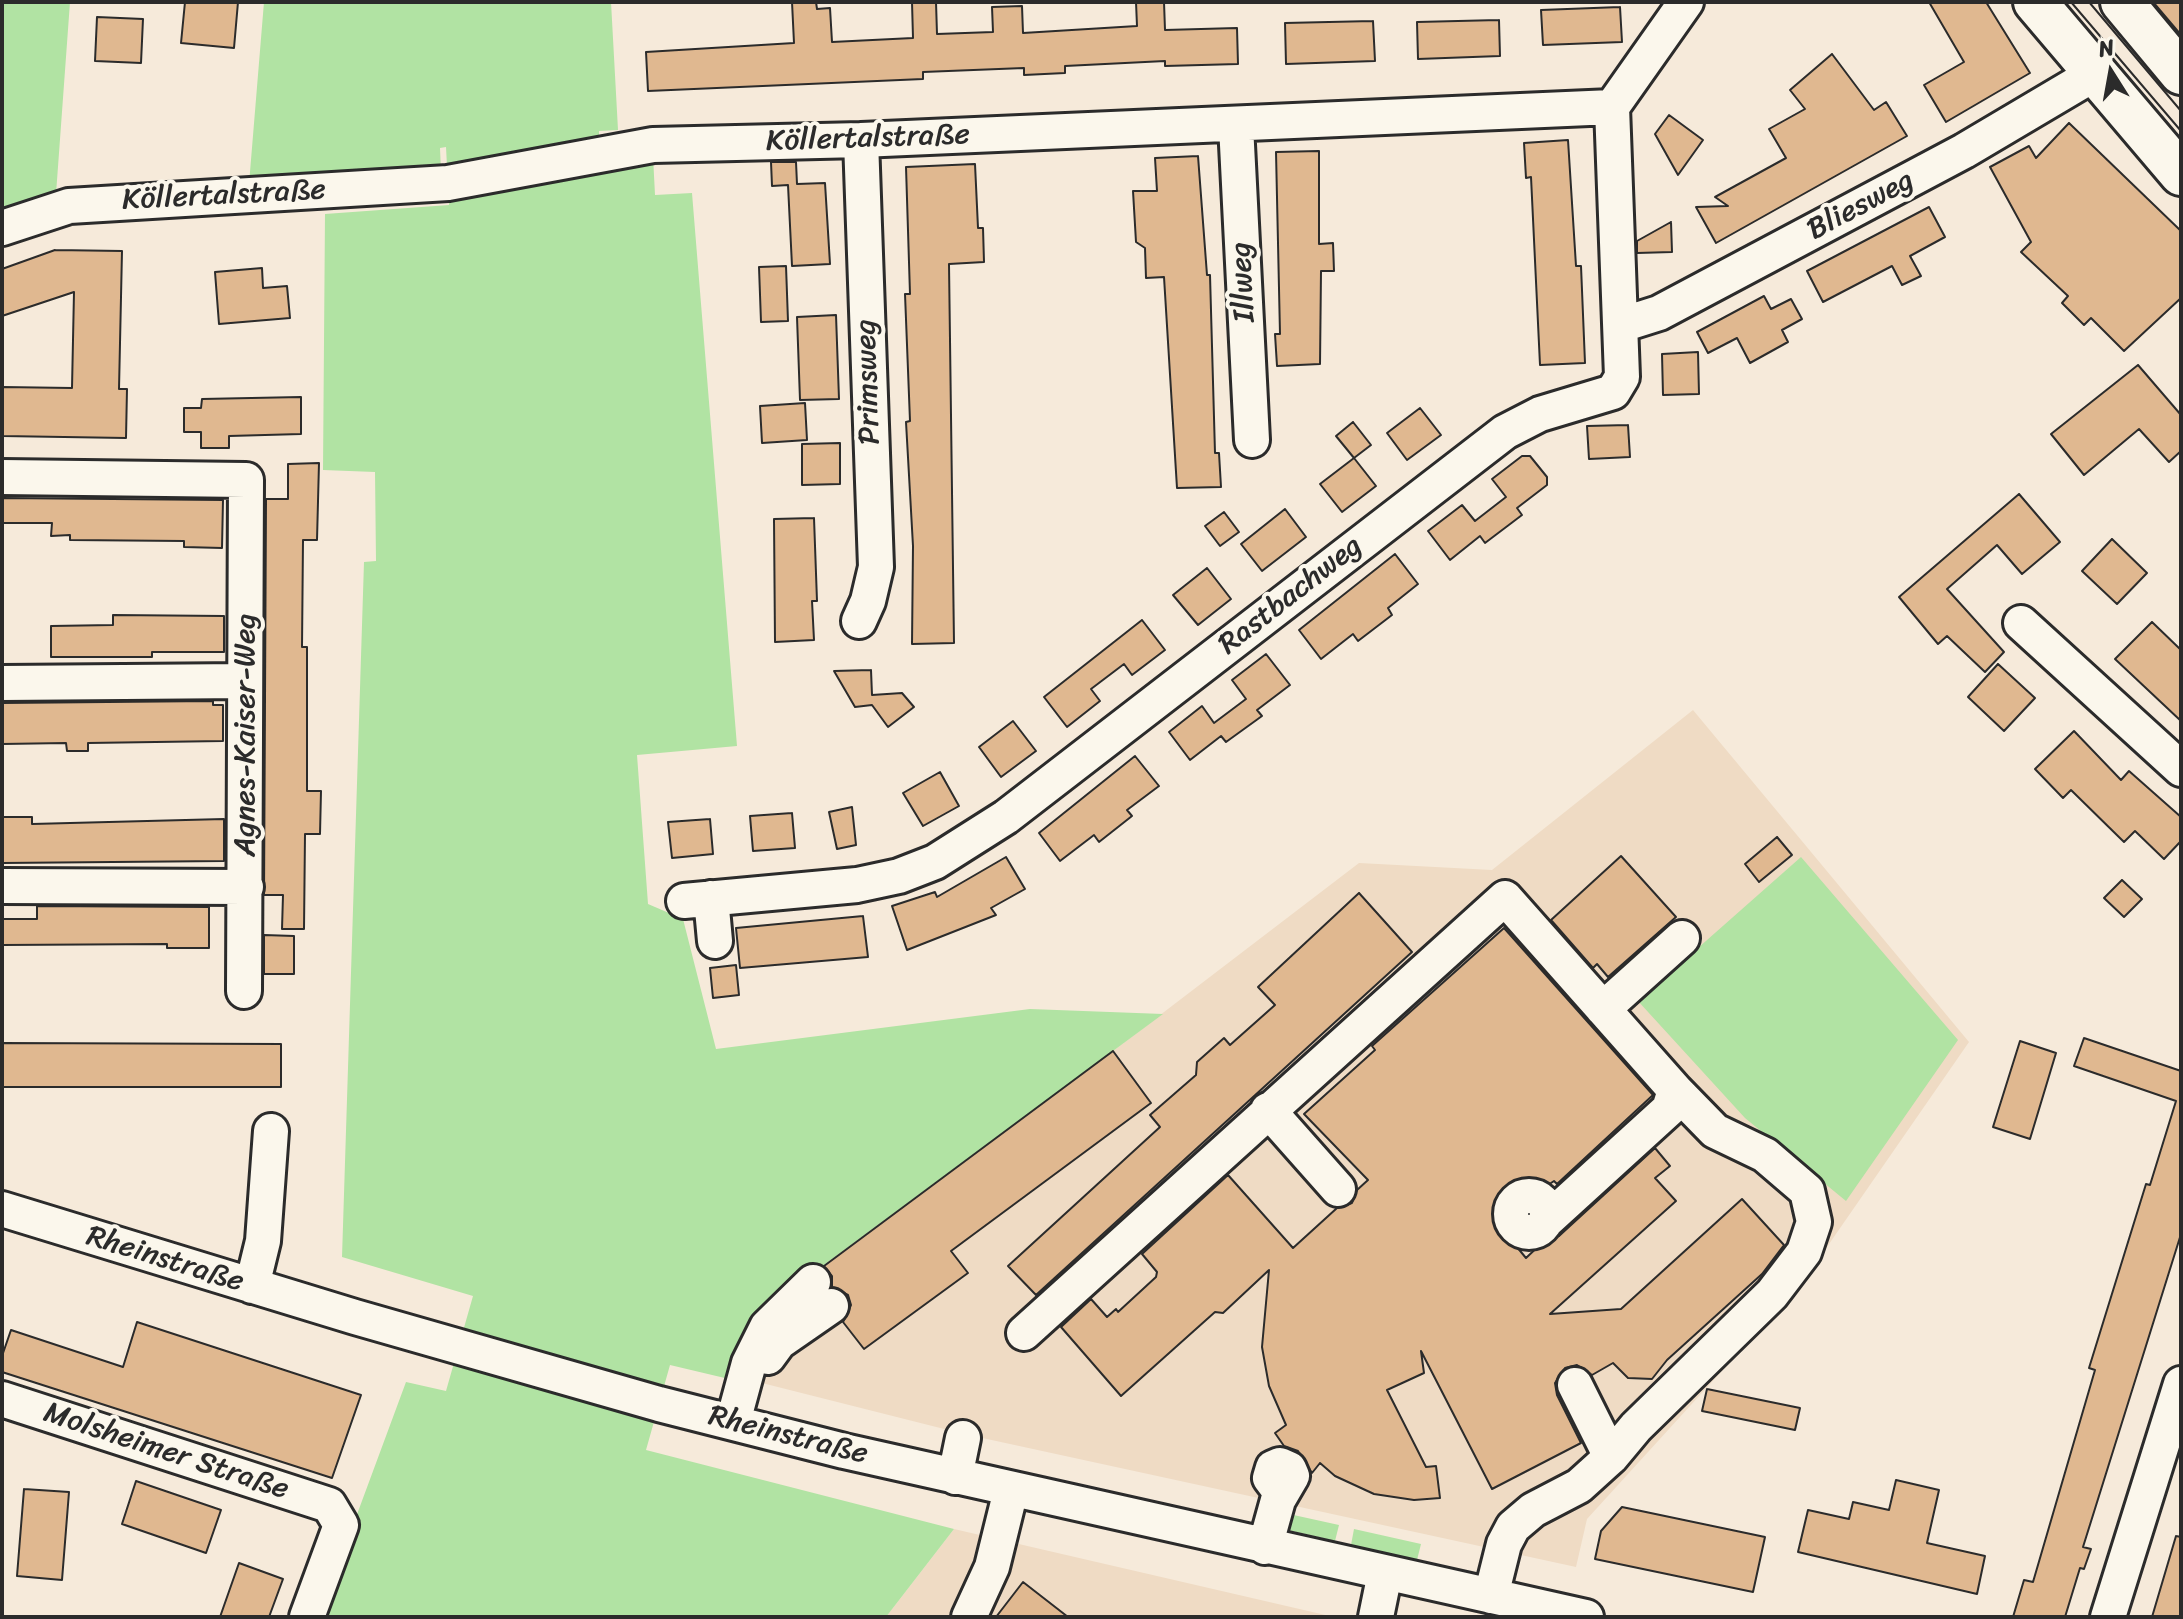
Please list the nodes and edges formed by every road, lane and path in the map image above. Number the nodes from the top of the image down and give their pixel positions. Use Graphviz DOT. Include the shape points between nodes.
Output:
graph roads {
  1 [pos="1686,2"];
  2 [pos="2035,2"];
  3 [pos="2122,2"];
  4 [pos="2181,73"];
  5 [pos="2094,74"];
  6 [pos="1612,107"];
  7 [pos="1236,125"];
  8 [pos="861,140"];
  9 [pos="2181,174"];
  10 [pos="2,228"];
  11 [pos="1621,325"];
  12 [pos="1252,440"];
  13 [pos="2,477"];
  14 [pos="859,621"];
  15 [pos="2021,623"];
  16 [pos="245,681"];
  17 [pos="2,683"];
  18 [pos="2181,769"];
  19 [pos="2,886"];
  20 [pos="246,887"];
  21 [pos="1682,938"];
  22 [pos="715,941"];
  23 [pos="244,991"];
  24 [pos="1603,1009"];
  25 [pos="1675,1090"];
  26 [pos="1268,1110"];
  27 [pos="271,1131"];
  28 [pos="1338,1189"];
  29 [pos="2,1209"];
  30 [pos="1552,1209"];
  31 [pos="252,1286"];
  32 [pos="822,1294"];
  33 [pos="1024,1333"];
  34 [pos="2181,1384"];
  35 [pos="1575,1385"];
  36 [pos="2,1399"];
  37 [pos="740,1424"];
  38 [pos="963,1438"];
  39 [pos="1611,1457"];
  40 [pos="955,1477"];
  41 [pos="1277,1489"];
  42 [pos="1011,1490"];
  43 [pos="1265,1547"];
  44 [pos="1385,1573"];
  45 [pos="1491,1596"];
  46 [pos="307,1617"];
  47 [pos="969,1617"];
  48 [pos="1376,1617"];
  49 [pos="1586,1617"];
  50 [pos="2108,1617"];
  1 -- 6 [label="street"];
  2 -- 5 [label="main road"];
  3 -- 4 [label="main road"];
  5 -- 9 [label="main road"];
  5 -- 11 [label="street, Bliesweg" via="1978,143 1659,313"];
  6 -- 7 [label="street, Köllertalstraße"];
  6 -- 11 [label="street, Rastbachweg"];
  7 -- 8 [label="street, Köllertalstraße"];
  7 -- 12 [label="street, Illweg"];
  8 -- 10 [label="street, Köllertalstraße" via="653,145 448,183 69,206"];
  8 -- 14 [label="street, Primsweg" via="876,567"];
  11 -- 22 [label="street, Rastbachweg" via="1622,377 1613,392 1540,414 1505,432 968,842 899,876 698,900"];
  13 -- 16 [label="street, Agnes-Kaiser-Weg" via="246,480"];
  15 -- 18 [label="street"];
  16 -- 17 [label="street"];
  16 -- 20 [label="street, Agnes-Kaiser-Weg"];
  19 -- 20 [label="street"];
  20 -- 23 [label="street, Agnes-Kaiser-Weg"];
  21 -- 24 [label="street"];
  24 -- 25 [label="street"];
  24 -- 26 [label="street" via="1505,898"];
  25 -- 30 [label="street" via="1669,1109"];
  25 -- 39 [label="street" via="1715,1131 1765,1155 1807,1191 1814,1222 1804,1252 1772,1294"];
  26 -- 28 [label="street"];
  26 -- 33 [label="street"];
  27 -- 31 [label="street" via="263,1241"];
  29 -- 31 [label="street, Rheinstraße"];
  31 -- 37 [label="street, Rheinstraße"];
  32 -- 37 [label="street" via="788,1322"];
  34 -- 50 [label="street"];
  35 -- 39 [label="street"];
  36 -- 46 [label="street, Molsheimer Straße" via="329,1505 341,1525"];
  37 -- 40 [label="street, Rheinstraße"];
  38 -- 40 [label="street"];
  39 -- 45 [label="street" via="1579,1486 1513,1527"];
  40 -- 42 [label="street, Rheinstraße"];
  41 -- 43 [label="street"];
  42 -- 43 [label="street, Rheinstraße"];
  42 -- 47 [label="street" via="992,1567"];
  43 -- 44 [label="street, Rheinstraße"];
  44 -- 45 [label="street, Rheinstraße"];
  44 -- 48 [label="street"];
  45 -- 49 [label="street, Rheinstraße"];
}
